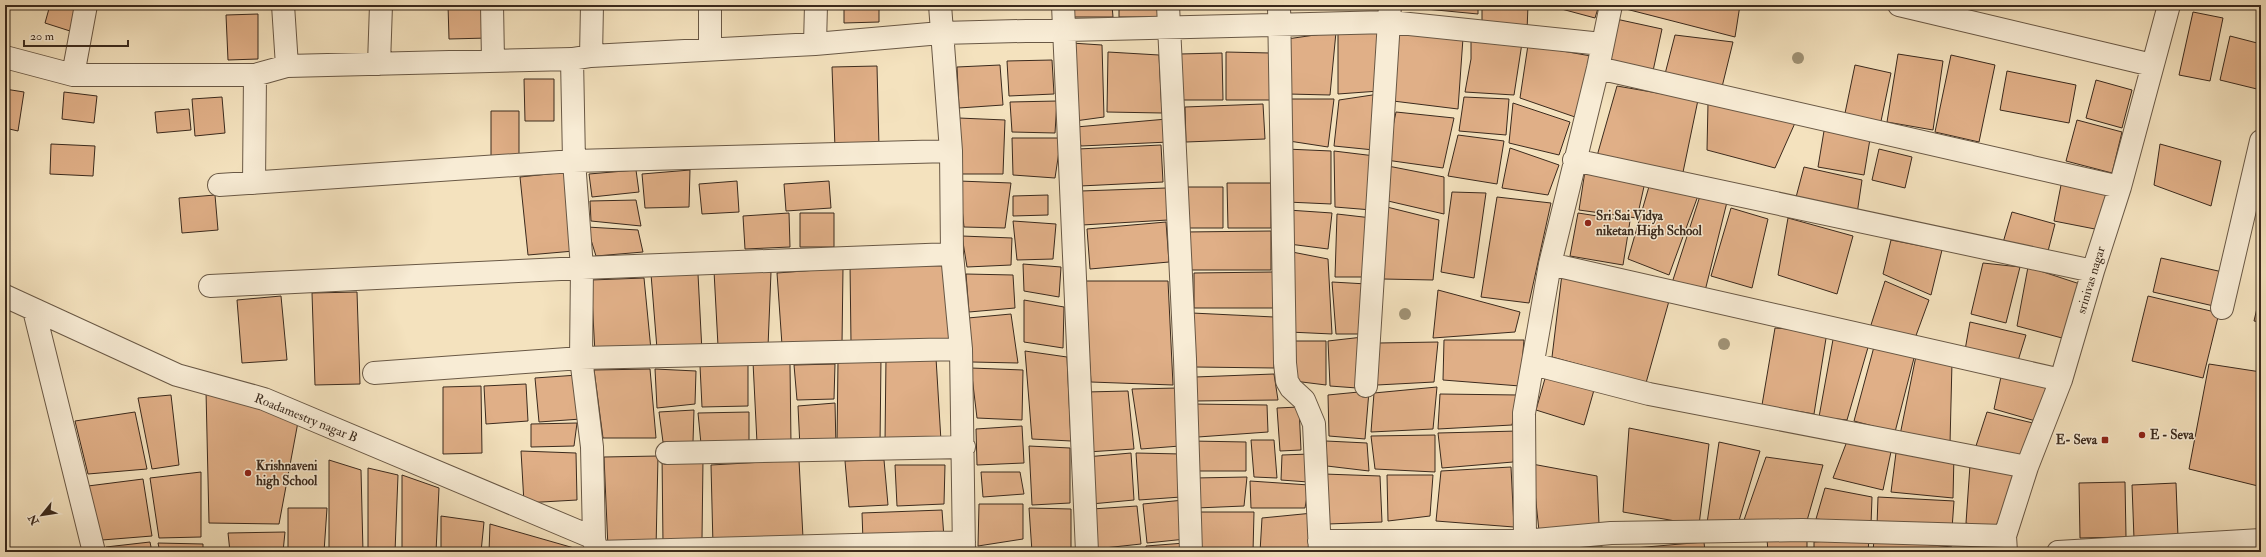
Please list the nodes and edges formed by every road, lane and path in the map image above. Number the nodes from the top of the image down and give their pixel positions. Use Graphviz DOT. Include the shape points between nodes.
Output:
graph roads {
  1 [pos="86,5"];
  2 [pos="283,5"];
  3 [pos="381,5"];
  4 [pos="492,5"];
  5 [pos="592,5"];
  6 [pos="710,5"];
  7 [pos="816,5"];
  8 [pos="940,5"];
  9 [pos="1063,5"];
  10 [pos="1168,5"];
  11 [pos="1611,5"];
  12 [pos="1899,5"];
  13 [pos="2169,5"];
  14 [pos="1390,14"];
  15 [pos="1279,15"];
  16 [pos="1168,27"];
  17 [pos="1064,29"];
  18 [pos="941,33"];
  19 [pos="816,44"];
  20 [pos="1602,44"];
  21 [pos="710,49"];
  22 [pos="5,57"];
  23 [pos="581,57"];
  24 [pos="493,60"];
  25 [pos="379,64"];
  26 [pos="2152,65"];
  27 [pos="287,66"];
  28 [pos="1598,68"];
  29 [pos="73,75"];
  30 [pos="255,75"];
  31 [pos="2261,141"];
  32 [pos="951,151"];
  33 [pos="1574,160"];
  34 [pos="574,161"];
  35 [pos="254,183"];
  36 [pos="219,185"];
  37 [pos="2120,187"];
  38 [pos="952,254"];
  39 [pos="1550,264"];
  40 [pos="582,268"];
  41 [pos="2093,271"];
  42 [pos="210,286"];
  43 [pos="5,296"];
  44 [pos="2222,308"];
  45 [pos="34,310"];
  46 [pos="961,349"];
  47 [pos="581,358"];
  48 [pos="1533,364"];
  49 [pos="374,373"];
  50 [pos="2061,380"];
  51 [pos="1366,386"];
  52 [pos="964,447"];
  53 [pos="667,453"];
  54 [pos="2027,467"];
  55 [pos="2261,540"];
  56 [pos="1525,541"];
  57 [pos="1612,543"];
  58 [pos="2006,544"];
  59 [pos="1319,546"];
  60 [pos="595,547"];
  61 [pos="964,547"];
  62 [pos="94,552"];
  63 [pos="1087,552"];
  64 [pos="1191,552"];
  65 [pos="2058,552"];
  1 -- 29 [label="street"];
  2 -- 27 [label="street"];
  3 -- 25 [label="street"];
  4 -- 24 [label="street"];
  5 -- 23 [label="street"];
  6 -- 21 [label="street"];
  7 -- 19 [label="street"];
  8 -- 18 [label="street"];
  9 -- 17 [label="street"];
  10 -- 16 [label="street"];
  11 -- 20 [label="street"];
  12 -- 26 [label="street"];
  13 -- 26 [label="street, srinivas nagar"];
  14 -- 15 [label="street"];
  14 -- 20 [label="street"];
  14 -- 51 [label="street"];
  15 -- 16 [label="street"];
  15 -- 59 [label="street" via="1285,363 1287,381 1309,408 1314,424"];
  16 -- 17 [label="street"];
  16 -- 64 [label="street" via="1185,359"];
  17 -- 18 [label="street"];
  17 -- 63 [label="street"];
  18 -- 19 [label="street"];
  18 -- 32 [label="street"];
  19 -- 21 [label="street"];
  20 -- 28 [label="street"];
  21 -- 23 [label="street"];
  22 -- 29 [label="street"];
  23 -- 24 [label="street"];
  23 -- 34 [label="street"];
  24 -- 25 [label="street"];
  25 -- 27 [label="street"];
  26 -- 37 [label="street, srinivas nagar"];
  27 -- 30 [label="street"];
  28 -- 33 [label="street"];
  28 -- 37 [label="street"];
  29 -- 30 [label="street"];
  30 -- 35 [label="street"];
  31 -- 44 [label="street"];
  32 -- 34 [label="street"];
  32 -- 38 [label="street"];
  33 -- 39 [label="street"];
  33 -- 41 [label="street"];
  34 -- 35 [label="street"];
  34 -- 40 [label="street"];
  35 -- 36 [label="street"];
  37 -- 41 [label="street, srinivas nagar"];
  38 -- 40 [label="street"];
  38 -- 46 [label="street"];
  39 -- 48 [label="street"];
  39 -- 50 [label="street"];
  40 -- 42 [label="street"];
  40 -- 47 [label="street"];
  41 -- 50 [label="street, srinivas nagar"];
  43 -- 45 [label="street, Roadamestry nagar B"];
  45 -- 60 [label="street, Roadamestry nagar B" via="177,375 264,399"];
  45 -- 62 [label="street"];
  46 -- 47 [label="street"];
  46 -- 52 [label="street"];
  47 -- 49 [label="street"];
  47 -- 60 [label="street" via="592,447"];
  48 -- 54 [label="street" via="1649,394"];
  48 -- 56 [label="street" via="1524,413"];
  50 -- 54 [label="street, srinivas nagar"];
  52 -- 53 [label="street"];
  52 -- 61 [label="street"];
  54 -- 58 [label="street, srinivas nagar"];
  55 -- 65 [label="street"];
  56 -- 57 [label="street"];
  56 -- 59 [label="street"];
  57 -- 58 [label="street" via="1802,530"];
  60 -- 61 [label="street"];
}
